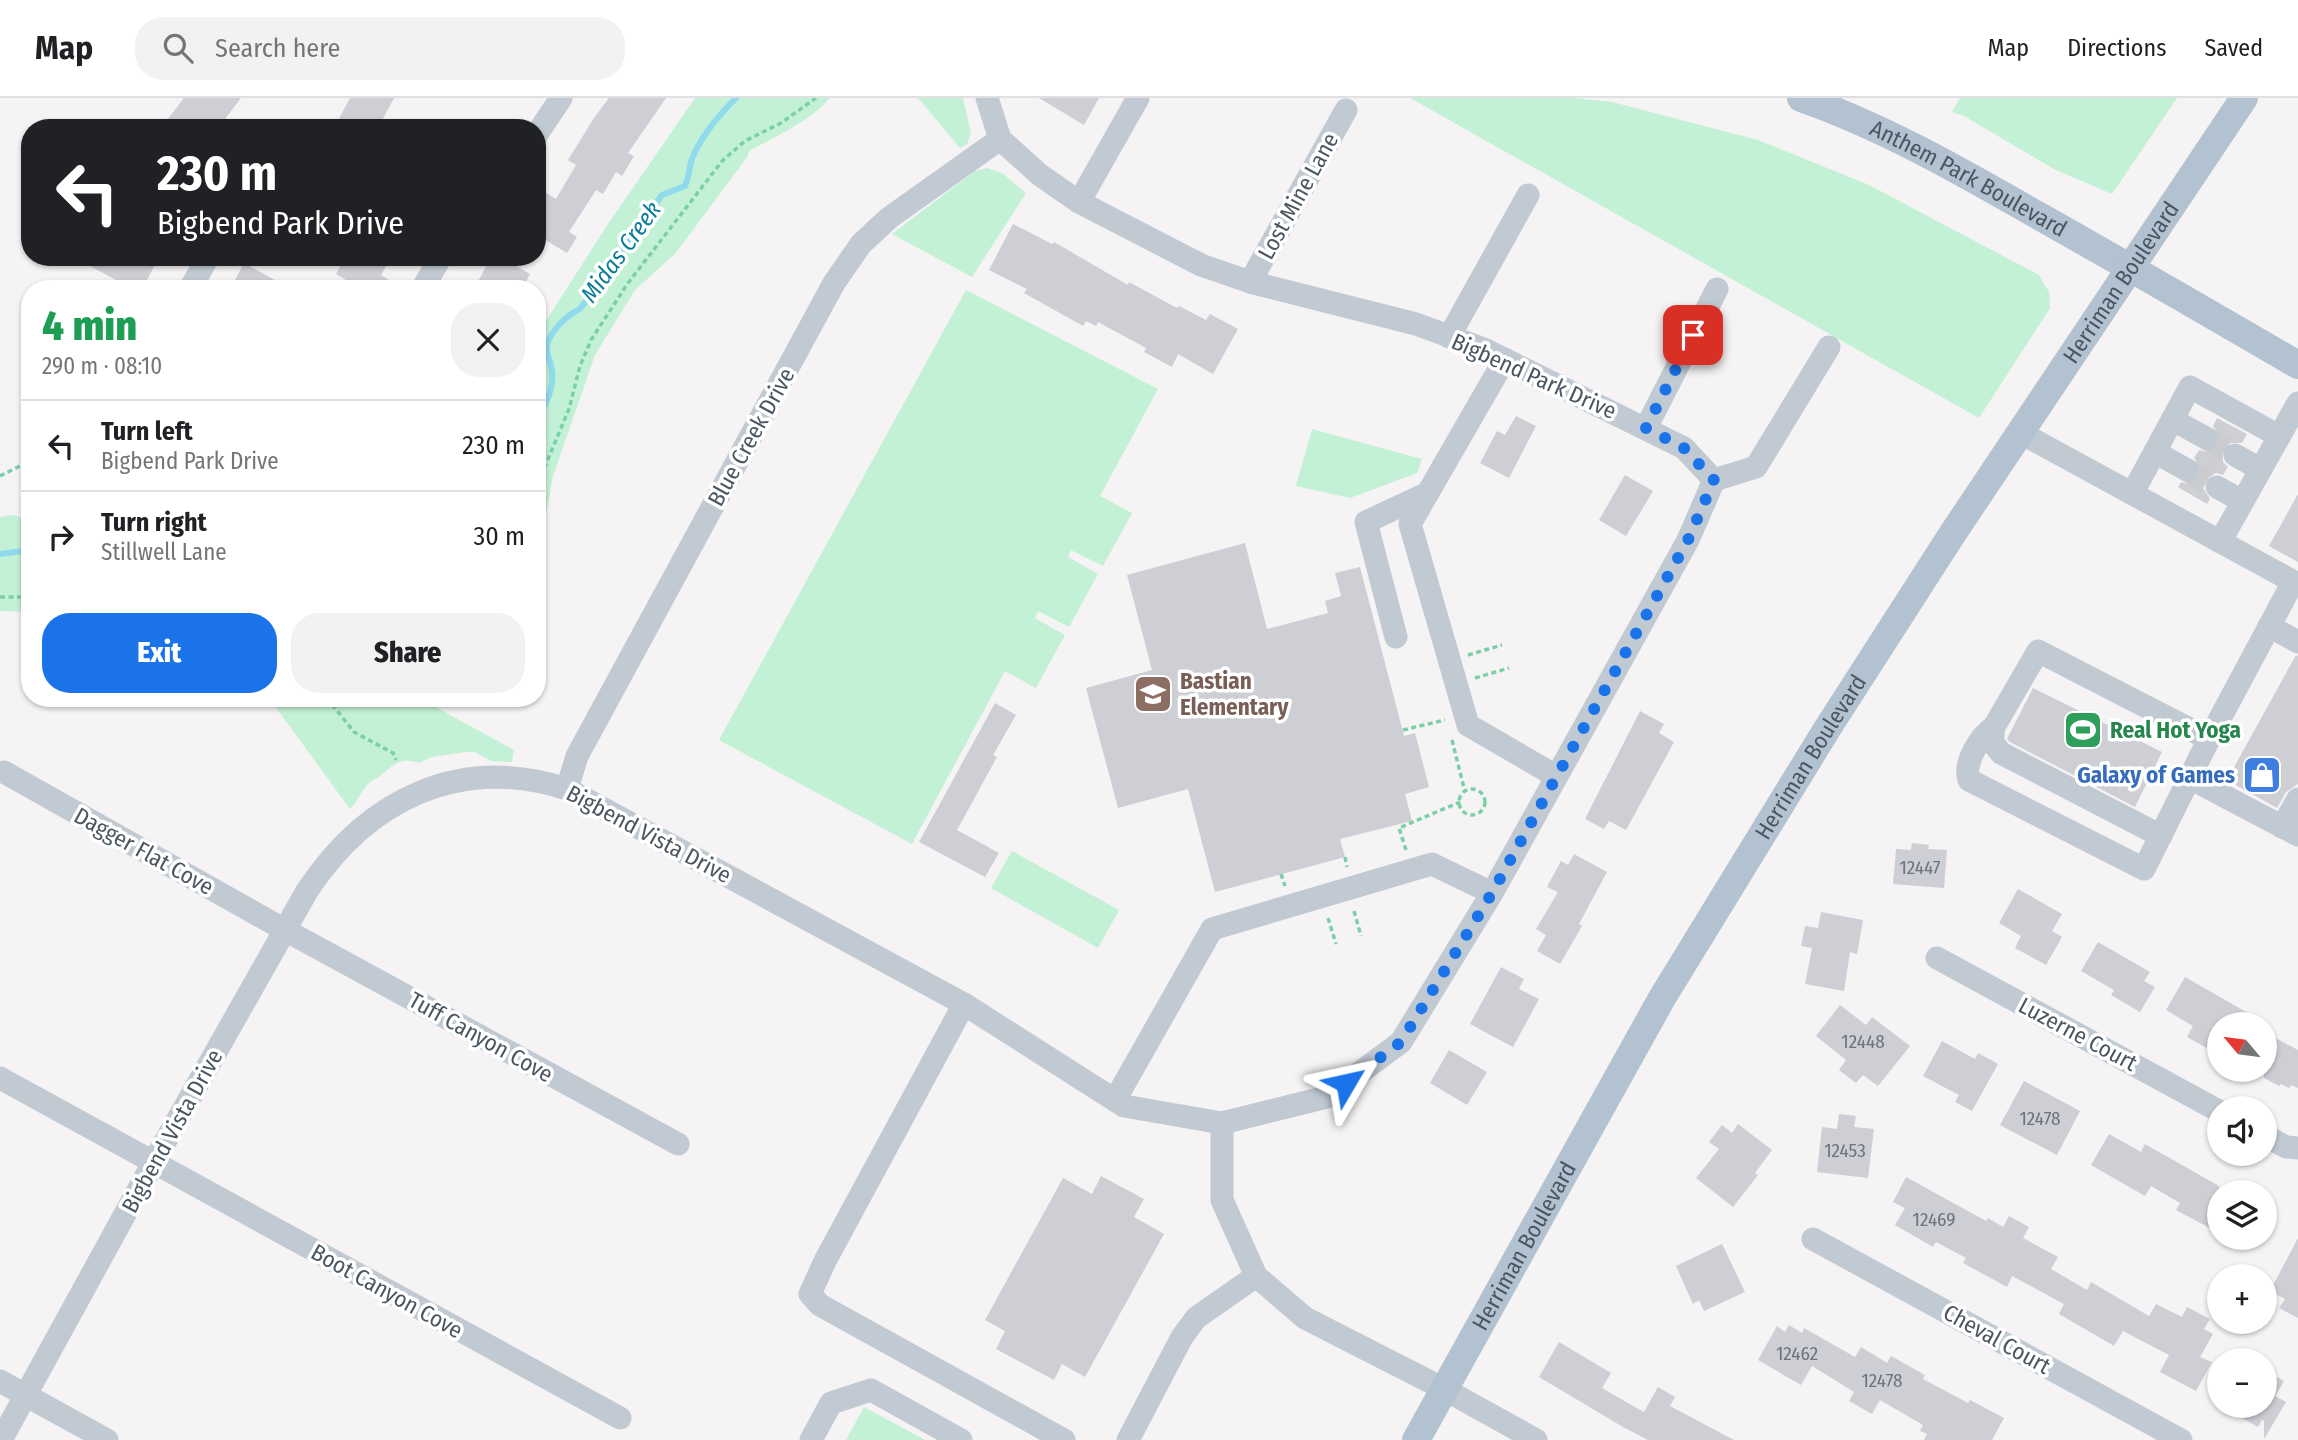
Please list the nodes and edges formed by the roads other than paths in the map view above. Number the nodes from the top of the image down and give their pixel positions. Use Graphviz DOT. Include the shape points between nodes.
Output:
graph roads {
  1 [pos="561,98"];
  2 [pos="986,98"];
  3 [pos="1138,98"];
  4 [pos="1801,98"];
  5 [pos="2244,98"];
  6 [pos="1346,110"];
  7 [pos="546,120"];
  8 [pos="1000,139"];
  9 [pos="1528,195"];
  10 [pos="1079,202"];
  11 [pos="2131,269"];
  12 [pos="1250,282"];
  13 [pos="1717,289"];
  14 [pos="1449,337"];
  15 [pos="1829,347"];
  16 [pos="1505,359"];
  17 [pos="2298,365"];
  18 [pos="2298,403"];
  19 [pos="2173,420"];
  20 [pos="1646,428"];
  21 [pos="2021,433"];
  22 [pos="2279,436"];
  23 [pos="2206,438"];
  24 [pos="2155,452"];
  25 [pos="2235,455"];
  26 [pos="2260,469"];
  27 [pos="2188,470"];
  28 [pos="1714,480"];
  29 [pos="2217,487"];
  30 [pos="1428,494"];
  31 [pos="2132,494"];
  32 [pos="2242,501"];
  33 [pos="2220,542"];
  34 [pos="2296,583"];
  35 [pos="2270,626"];
  36 [pos="1396,636"];
  37 [pos="2298,642"];
  38 [pos="1994,727"];
  39 [pos="2210,738"];
  40 [pos="4,772"];
  41 [pos="1556,776"];
  42 [pos="2190,778"];
  43 [pos="567,789"];
  44 [pos="2298,799"];
  45 [pos="2290,831"];
  46 [pos="2161,836"];
  47 [pos="1492,893"];
  48 [pos="285,930"];
  49 [pos="1937,958"];
  50 [pos="964,1004"];
  51 [pos="0,1078"];
  52 [pos="1115,1100"];
  53 [pos="2207,1104"];
  54 [pos="1222,1123"];
  55 [pos="2277,1142"];
  56 [pos="678,1144"];
  57 [pos="2298,1148"];
  58 [pos="153,1163"];
  59 [pos="1813,1239"];
  60 [pos="1256,1276"];
  61 [pos="0,1381"];
  62 [pos="1444,1389"];
  63 [pos="25,1395"];
  64 [pos="620,1418"];
  65 [pos="1,1440"];
  66 [pos="107,1440"];
  67 [pos="811,1440"];
  68 [pos="961,1440"];
  69 [pos="1063,1440"];
  70 [pos="1128,1440"];
  71 [pos="1416,1440"];
  72 [pos="1536,1440"];
  73 [pos="2181,1440"];
  1 -- 7 [label="street"];
  2 -- 8 [label="street, Bigbend Park Drive"];
  3 -- 10 [label="street"];
  4 -- 11 [label="main road, Anthem Park Boulevard" via="1904,143"];
  5 -- 11 [label="main road, Herriman Boulevard"];
  6 -- 12 [label="street, Lost Mine Lane"];
  8 -- 10 [label="street, Bigbend Park Drive"];
  8 -- 43 [label="street, Blue Creek Drive" via="889,218 861,244 834,283 577,757"];
  9 -- 14 [label="street"];
  10 -- 12 [label="street, Bigbend Park Drive" via="1201,265"];
  11 -- 17 [label="main road, Anthem Park Boulevard"];
  11 -- 21 [label="main road, Herriman Boulevard"];
  12 -- 14 [label="street, Bigbend Park Drive" via="1416,324"];
  13 -- 20 [label="street"];
  14 -- 16 [label="street, Bigbend Park Drive"];
  15 -- 28 [label="street" via="1756,467"];
  16 -- 20 [label="street, Bigbend Park Drive"];
  16 -- 30 [label="street"];
  18 -- 22 [label="street"];
  19 -- 22 [label="street" via="2190,387"];
  19 -- 23 [label="street"];
  19 -- 24 [label="street"];
  20 -- 28 [label="street, Bigbend Park Drive" via="1684,448"];
  21 -- 31 [label="street"];
  21 -- 62 [label="main road, Herriman Boulevard" via="1827,729 1662,998"];
  22 -- 26 [label="street"];
  24 -- 27 [label="street"];
  24 -- 31 [label="street"];
  25 -- 26 [label="street"];
  26 -- 32 [label="street"];
  28 -- 41 [label="street" via="1688,540"];
  29 -- 32 [label="street"];
  30 -- 36 [label="street" via="1366,522"];
  30 -- 41 [label="street" via="1410,524 1468,725"];
  31 -- 33 [label="street"];
  32 -- 33 [label="street"];
  33 -- 34 [label="street"];
  34 -- 35 [label="street"];
  35 -- 37 [label="street"];
  35 -- 39 [label="street"];
  38 -- 39 [label="street" via="2038,650"];
  38 -- 46 [label="street" via="1992,742 2001,753"];
  38 -- 46 [label="street" via="1986,732 1968,766 1969,780 2144,869"];
  39 -- 42 [label="street"];
  40 -- 48 [label="street, Dagger Flat Cove"];
  41 -- 47 [label="street"];
  42 -- 45 [label="street"];
  42 -- 46 [label="street"];
  43 -- 48 [label="street, Bigbend Vista Drive" via="525,778 487,777 439,785 401,801 369,821 334,854"];
  43 -- 50 [label="street, Bigbend Vista Drive"];
  44 -- 45 [label="street"];
  47 -- 52 [label="street" via="1432,864 1212,929"];
  47 -- 54 [label="street" via="1401,1042 1327,1097"];
  48 -- 56 [label="street, Tuff Canyon Cove"];
  48 -- 58 [label="street, Bigbend Vista Drive"];
  49 -- 53 [label="street, Luzerne Court"];
  50 -- 52 [label="street, Bigbend Vista Drive"];
  50 -- 69 [label="street" via="810,1294 820,1305"];
  51 -- 58 [label="street, Boot Canyon Cove"];
  52 -- 54 [label="street, Bigbend Vista Drive" via="1124,1106"];
  54 -- 60 [label="street" via="1222,1200"];
  55 -- 57 [label="street"];
  58 -- 63 [label="street, Bigbend Vista Drive"];
  58 -- 64 [label="street, Boot Canyon Cove"];
  59 -- 73 [label="street, Cheval Court"];
  60 -- 62 [label="street" via="1305,1318"];
  60 -- 70 [label="street" via="1196,1318"];
  61 -- 63 [label="street"];
  62 -- 71 [label="main road, Herriman Boulevard"];
  62 -- 72 [label="street"];
  63 -- 65 [label="street, Bigbend Vista Drive"];
  63 -- 66 [label="street"];
  67 -- 68 [label="street" via="831,1403 871,1390"];
}
